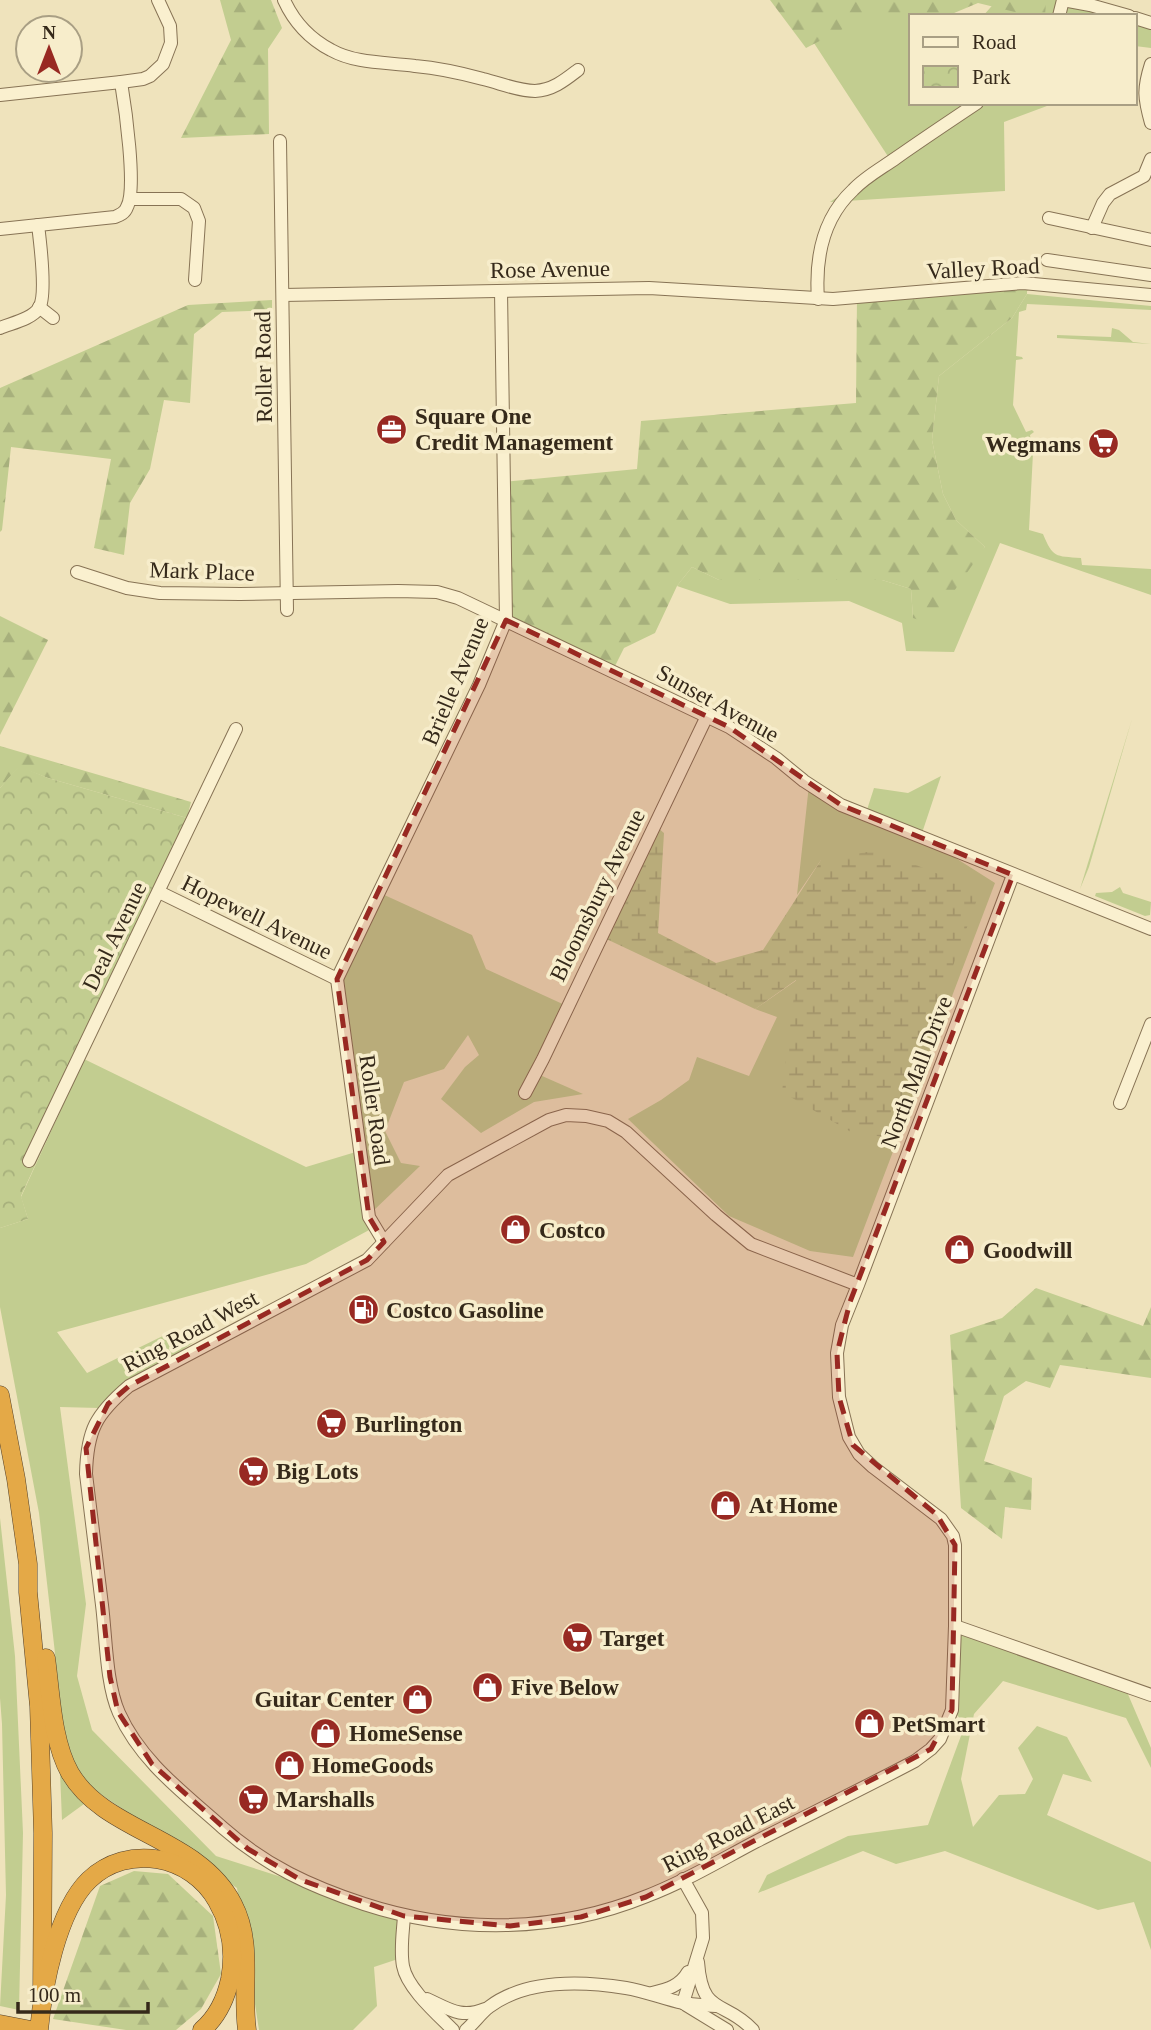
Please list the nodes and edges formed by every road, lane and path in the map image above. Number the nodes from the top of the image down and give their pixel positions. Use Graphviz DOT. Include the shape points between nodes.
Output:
graph roads {
  1 [pos="158,0"];
  2 [pos="284,0"];
  3 [pos="1063,0"];
  4 [pos="1122,14"];
  5 [pos="1151,64"];
  6 [pos="578,70"];
  7 [pos="121,82"];
  8 [pos="0,95"];
  9 [pos="974,105"];
  10 [pos="1151,123"];
  11 [pos="280,141"];
  12 [pos="1151,159"];
  13 [pos="130,199"];
  14 [pos="1049,218"];
  15 [pos="38,225"];
  16 [pos="1092,228"];
  17 [pos="0,229"];
  18 [pos="1151,240"];
  19 [pos="1047,260"];
  20 [pos="1069,264"];
  21 [pos="1149,274"];
  22 [pos="195,280"];
  23 [pos="1068,287"];
  24 [pos="501,291"];
  25 [pos="283,295"];
  26 [pos="1149,295"];
  27 [pos="818,299"];
  28 [pos="39,307"];
  29 [pos="53,318"];
  30 [pos="0,328"];
  31 [pos="77,572"];
  32 [pos="288,593"];
  33 [pos="287,610"];
  34 [pos="506,620"];
  35 [pos="707,716"];
  36 [pos="236,729"];
  37 [pos="1013,875"];
  38 [pos="159,892"];
  39 [pos="1151,929"];
  40 [pos="337,979"];
  41 [pos="1151,1024"];
  42 [pos="525,1093"];
  43 [pos="1120,1103"];
  44 [pos="29,1161"];
  45 [pos="384,1242"];
  46 [pos="858,1285"];
  47 [pos="0,1395"];
  48 [pos="28,1563"];
  49 [pos="955,1626"];
  50 [pos="1151,1695"];
  51 [pos="684,1879"];
  52 [pos="404,1916"];
  53 [pos="698,1957"];
  54 [pos="652,1993"];
  55 [pos="421,1996"];
  56 [pos="683,2003"];
  57 [pos="41,2004"];
  58 [pos="716,2006"];
  59 [pos="489,2007"];
  60 [pos="0,2024"];
  61 [pos="31,2030"];
  62 [pos="39,2030"];
  63 [pos="202,2030"];
  64 [pos="247,2030"];
  65 [pos="453,2030"];
  66 [pos="467,2030"];
  67 [pos="727,2030"];
  68 [pos="753,2030"];
  1 -- 7 [label="street" via="170,26 167,56 150,76"];
  2 -- 6 [label="street" via="305,31 320,43 364,61 454,71 532,91 559,85"];
  3 -- 4 [label="street"];
  5 -- 10 [label="street" via="1145,82"];
  7 -- 8 [label="street"];
  7 -- 13 [label="street"];
  9 -- 27 [label="street" via="862,181 844,200 827,226 819,250"];
  11 -- 25 [label="street, Roller Road"];
  12 -- 16 [label="street" via="1144,176 1110,194"];
  13 -- 15 [label="street" via="118,217"];
  13 -- 22 [label="street" via="181,199 194,208 199,221"];
  14 -- 16 [label="street"];
  15 -- 17 [label="street"];
  15 -- 28 [label="street"];
  16 -- 18 [label="street"];
  19 -- 20 [label="street"];
  20 -- 21 [label="street"];
  20 -- 23 [label="street"];
  21 -- 26 [label="street"];
  23 -- 26 [label="street, Valley Road"];
  23 -- 27 [label="street, Valley Road" via="1000,285"];
  24 -- 25 [label="street, Rose Avenue"];
  24 -- 27 [label="street, Rose Avenue" via="649,288"];
  24 -- 34 [label="street, Brielle Avenue"];
  25 -- 32 [label="street, Roller Road"];
  28 -- 29 [label="street"];
  28 -- 30 [label="street" via="32,315"];
  31 -- 32 [label="street, Mark Place" via="160,593"];
  32 -- 33 [label="street, Roller Road"];
  32 -- 34 [label="street, Sunset Avenue" via="437,592"];
  34 -- 35 [label="street, Sunset Avenue"];
  34 -- 40 [label="street, Brielle Avenue" via="480,685"];
  35 -- 37 [label="street, Sunset Avenue" via="761,747 841,805"];
  35 -- 42 [label="street, Bloomsbury Avenue"];
  36 -- 38 [label="street, Deal Avenue"];
  37 -- 39 [label="street, Sunset Avenue"];
  37 -- 46 [label="street, North Mall Drive"];
  38 -- 40 [label="street, Hopewell Avenue"];
  38 -- 44 [label="street, Deal Avenue"];
  40 -- 45 [label="street, Roller Road" via="369,1217"];
  41 -- 43 [label="street"];
  45 -- 46 [label="street, Ring Road West" via="448,1175 549,1120 586,1116 608,1121 626,1132 751,1244"];
  45 -- 52 [label="street, Ring Road West" via="367,1259 129,1386 94,1424 86,1448 86,1474 110,1677 118,1712 144,1756 230,1834 277,1868 328,1892"];
  46 -- 49 [label="street, Ring Road East" via="837,1353 845,1428 864,1459 948,1527 956,1558"];
  47 -- 48 [label="highway"];
  48 -- 57 [label="highway" via="42,1763"];
  48 -- 64 [label="highway" via="65,1762 77,1784 93,1799 201,1864 225,1891 239,1916 244,1938"];
  49 -- 50 [label="street"];
  49 -- 51 [label="street, Ring Road East" via="952,1710 931,1749 918,1760"];
  51 -- 52 [label="street, Ring Road East" via="618,1907 546,1923 476,1925"];
  51 -- 53 [label="street" via="702,1913"];
  52 -- 55 [label="street" via="402,1963 410,1984"];
  53 -- 54 [label="street" via="678,1984"];
  53 -- 56 [label="street"];
  53 -- 58 [label="street" via="704,1994"];
  54 -- 56 [label="street"];
  54 -- 59 [label="street" via="584,1983 544,1986 515,1992"];
  55 -- 59 [label="street" via="458,2014"];
  55 -- 65 [label="street"];
  56 -- 58 [label="street"];
  56 -- 67 [label="street"];
  57 -- 62 [label="highway"];
  57 -- 63 [label="highway" via="56,1942 80,1890 118,1861 161,1859 201,1881 217,1901 228,1927 233,1959 229,1984 214,2017"];
  58 -- 68 [label="street"];
  59 -- 66 [label="street"];
  60 -- 61 [label="highway"];
}
